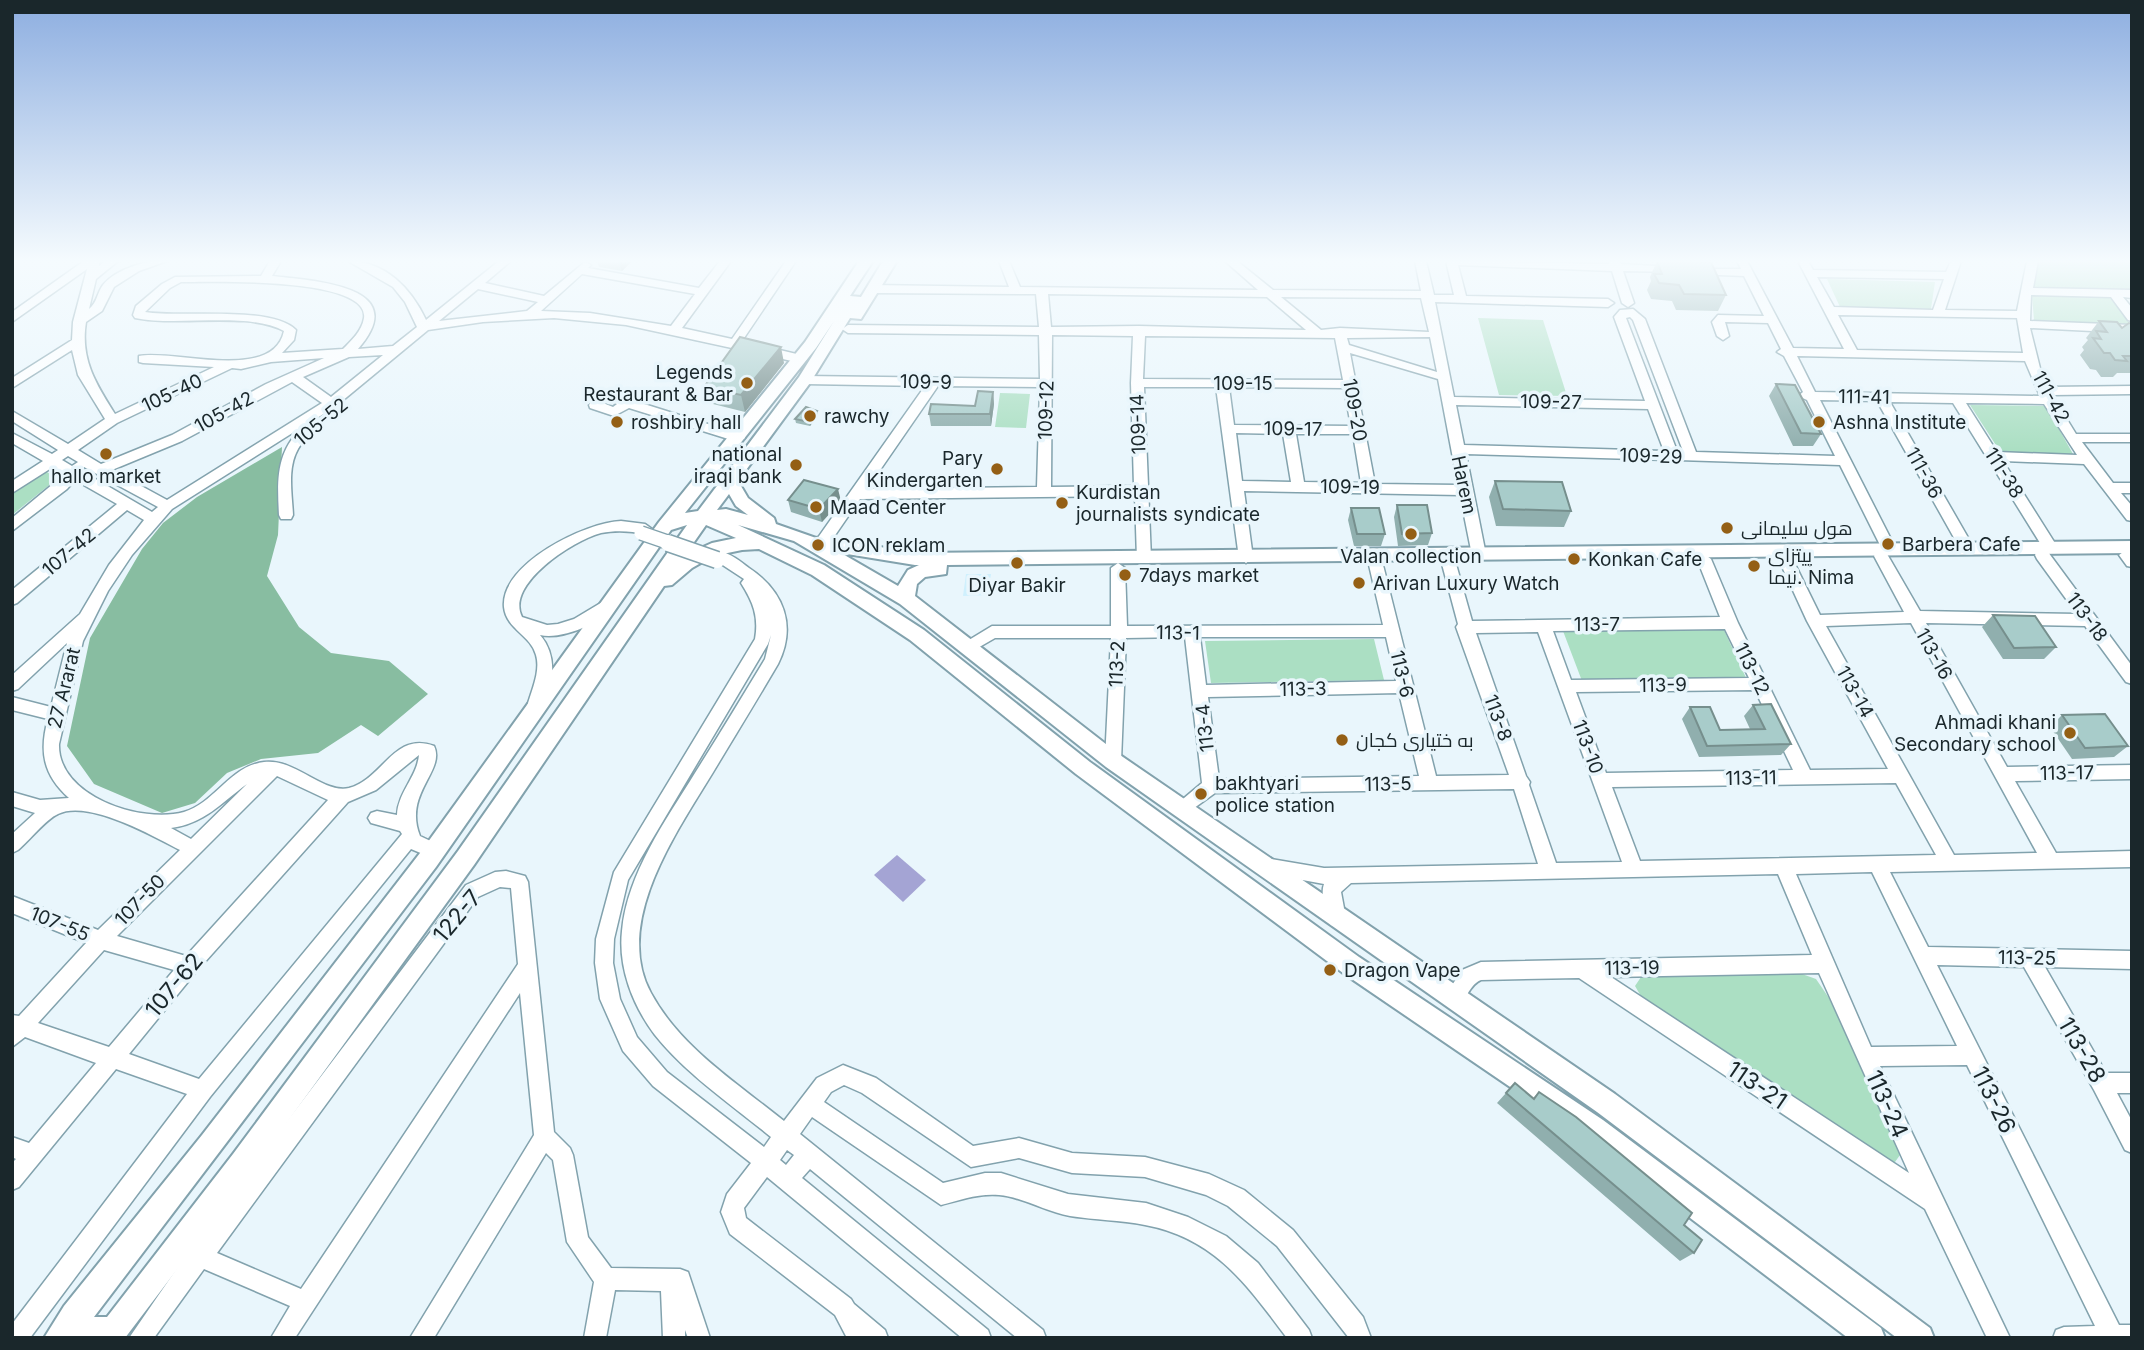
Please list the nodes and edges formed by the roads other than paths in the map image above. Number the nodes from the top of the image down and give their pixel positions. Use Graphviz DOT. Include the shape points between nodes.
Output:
graph roads {
  1 [pos="79,324"];
  2 [pos="277,324"];
  3 [pos="368,324"];
  4 [pos="421,324"];
  5 [pos="427,324"];
  6 [pos="450,324"];
  7 [pos="625,324"];
  8 [pos="678,324"];
  9 [pos="748,324"];
  10 [pos="817,324"];
  11 [pos="828,324"];
  12 [pos="832,324"];
  13 [pos="851,324"];
  14 [pos="1046,324"];
  15 [pos="1307,324"];
  16 [pos="1425,324"];
  17 [pos="1430,324"];
  18 [pos="1623,324"];
  19 [pos="1641,324"];
  20 [pos="1719,324"];
  21 [pos="1768,324"];
  22 [pos="1771,324"];
  23 [pos="1838,324"];
  24 [pos="2025,324"];
  25 [pos="2078,324"];
  26 [pos="423,327"];
  27 [pos="848,329"];
  28 [pos="2132,329"];
  29 [pos="1139,330"];
  30 [pos="673,331"];
  31 [pos="1047,331"];
  32 [pos="1316,332"];
  33 [pos="1340,332"];
  34 [pos="1426,335"];
  35 [pos="1723,336"];
  36 [pos="78,341"];
  37 [pos="735,343"];
  38 [pos="1343,347"];
  39 [pos="394,350"];
  40 [pos="813,350"];
  41 [pos="1785,352"];
  42 [pos="347,353"];
  43 [pos="1853,354"];
  44 [pos="2029,357"];
  45 [pos="271,358"];
  46 [pos="143,359"];
  47 [pos="231,364"];
  48 [pos="261,370"];
  49 [pos="367,375"];
  50 [pos="292,376"];
  51 [pos="1435,376"];
  52 [pos="805,380"];
  53 [pos="934,382"];
  54 [pos="278,383"];
  55 [pos="1047,383"];
  56 [pos="1137,383"];
  57 [pos="1222,383"];
  58 [pos="12,384"];
  59 [pos="1350,384"];
  60 [pos="2132,390"];
  61 [pos="1808,396"];
  62 [pos="2048,396"];
  63 [pos="1882,398"];
  64 [pos="1957,399"];
  65 [pos="331,403"];
  66 [pos="627,403"];
  67 [pos="1653,405"];
  68 [pos="1449,408"];
  69 [pos="12,415"];
  70 [pos="112,420"];
  71 [pos="1228,429"];
  72 [pos="1289,429"];
  73 [pos="1358,430"];
  74 [pos="12,437"];
  75 [pos="738,438"];
  76 [pos="2073,438"];
  77 [pos="2132,438"];
  78 [pos="29,447"];
  79 [pos="1457,449"];
  80 [pos="71,451"];
  81 [pos="12,453"];
  82 [pos="1994,456"];
  83 [pos="1673,457"];
  84 [pos="1692,458"];
  85 [pos="85,460"];
  86 [pos="2089,460"];
  87 [pos="1841,461"];
  88 [pos="53,462"];
  89 [pos="100,470"];
  90 [pos="72,473"];
  91 [pos="707,477"];
  92 [pos="1235,485"];
  93 [pos="1297,486"];
  94 [pos="726,487"];
  95 [pos="1369,487"];
  96 [pos="12,488"];
  97 [pos="2109,488"];
  98 [pos="2132,488"];
  99 [pos="1044,489"];
  100 [pos="1465,490"];
  101 [pos="1141,491"];
  102 [pos="856,494"];
  103 [pos="126,504"];
  104 [pos="167,506"];
  105 [pos="286,515"];
  106 [pos="2132,516"];
  107 [pos="702,517"];
  108 [pos="153,519"];
  109 [pos="12,526"];
  110 [pos="650,529"];
  111 [pos="770,536"];
  112 [pos="816,542"];
  113 [pos="1967,548"];
  114 [pos="1883,551"];
  115 [pos="2046,552"];
  116 [pos="2130,555"];
  117 [pos="1246,558"];
  118 [pos="1786,558"];
  119 [pos="1144,559"];
  120 [pos="1481,559"];
  121 [pos="1704,559"];
  122 [pos="1449,564"];
  123 [pos="1376,565"];
  124 [pos="915,566"];
  125 [pos="1118,568"];
  126 [pos="12,599"];
  127 [pos="617,599"];
  128 [pos="906,599"];
  129 [pos="641,605"];
  130 [pos="89,612"];
  131 [pos="1913,617"];
  132 [pos="2090,620"];
  133 [pos="1815,621"];
  134 [pos="1730,623"];
  135 [pos="1543,624"];
  136 [pos="1464,627"];
  137 [pos="1119,631"];
  138 [pos="1392,631"];
  139 [pos="1192,634"];
  140 [pos="969,647"];
  141 [pos="2132,678"];
  142 [pos="1760,684"];
  143 [pos="12,685"];
  144 [pos="1566,686"];
  145 [pos="1405,687"];
  146 [pos="1200,691"];
  147 [pos="12,703"];
  148 [pos="535,708"];
  149 [pos="57,715"];
  150 [pos="1113,761"];
  151 [pos="274,768"];
  152 [pos="2132,772"];
  153 [pos="2002,774"];
  154 [pos="1901,776"];
  155 [pos="1805,777"];
  156 [pos="1600,780"];
  157 [pos="1522,782"];
  158 [pos="1429,783"];
  159 [pos="1211,786"];
  160 [pos="342,797"];
  161 [pos="12,799"];
  162 [pos="90,804"];
  163 [pos="55,806"];
  164 [pos="1184,809"];
  165 [pos="133,816"];
  166 [pos="377,818"];
  167 [pos="662,824"];
  168 [pos="409,830"];
  169 [pos="12,845"];
  170 [pos="191,847"];
  171 [pos="435,851"];
  172 [pos="2132,859"];
  173 [pos="1948,861"];
  174 [pos="2051,861"];
  175 [pos="1877,864"];
  176 [pos="1265,866"];
  177 [pos="1784,867"];
  178 [pos="1634,870"];
  179 [pos="1550,872"];
  180 [pos="1347,876"];
  181 [pos="12,904"];
  182 [pos="1337,919"];
  183 [pos="101,940"];
  184 [pos="1923,956"];
  185 [pos="2029,958"];
  186 [pos="2132,960"];
  187 [pos="1824,964"];
  188 [pos="527,965"];
  189 [pos="189,966"];
  190 [pos="1583,969"];
  191 [pos="1452,999"];
  192 [pos="16,1030"];
  193 [pos="1972,1055"];
  194 [pos="1866,1057"];
  195 [pos="113,1058"];
  196 [pos="2101,1083"];
  197 [pos="2132,1083"];
  198 [pos="203,1090"];
  199 [pos="810,1104"];
  200 [pos="747,1105"];
  201 [pos="726,1129"];
  202 [pos="785,1135"];
  203 [pos="544,1136"];
  204 [pos="2132,1143"];
  205 [pos="12,1147"];
  206 [pos="808,1154"];
  207 [pos="32,1155"];
  208 [pos="971,1157"];
  209 [pos="763,1162"];
  210 [pos="12,1180"];
  211 [pos="786,1181"];
  212 [pos="965,1189"];
  213 [pos="1932,1201"];
  214 [pos="199,1256"];
  215 [pos="606,1279"];
  216 [pos="672,1280"];
  217 [pos="306,1302"];
  218 [pos="843,1307"];
  219 [pos="66,1327"];
  220 [pos="121,1336"];
  221 [pos="2126,1336"];
  222 [pos="16,1338"];
  223 [pos="282,1338"];
  224 [pos="421,1338"];
  225 [pos="595,1338"];
  226 [pos="674,1338"];
  227 [pos="699,1338"];
  228 [pos="859,1338"];
  229 [pos="877,1338"];
  230 [pos="980,1338"];
  231 [pos="1035,1338"];
  232 [pos="1301,1338"];
  233 [pos="1360,1338"];
  234 [pos="1871,1338"];
  235 [pos="1920,1338"];
  236 [pos="1999,1338"];
  237 [pos="2064,1338"];
  1 -- 36 [label="street"];
  2 -- 45 [label="street" via="290,330 289,338"];
  3 -- 42 [label="street"];
  4 -- 26 [label="street"];
  5 -- 26 [label="street, 27 Ararat"];
  6 -- 26 [label="street"];
  7 -- 30 [label="street"];
  8 -- 30 [label="street"];
  9 -- 37 [label="street"];
  10 -- 40 [label="main road"];
  11 -- 40 [label="main road"];
  12 -- 40 [label="main road"];
  13 -- 27 [label="main road"];
  14 -- 31 [label="street, 109-12"];
  15 -- 32 [label="street"];
  16 -- 34 [label="street, Harem"];
  17 -- 68 [label="street, Harem"];
  18 -- 67 [label="street"];
  19 -- 84 [label="street"];
  20 -- 35 [label="street"];
  21 -- 41 [label="street"];
  22 -- 41 [label="street"];
  23 -- 43 [label="street"];
  24 -- 44 [label="street, 111-42"];
  25 -- 28 [label="street"];
  26 -- 39 [label="street, 27 Ararat"];
  27 -- 31 [label="street"];
  27 -- 40 [label="main road"];
  29 -- 31 [label="street"];
  29 -- 32 [label="street"];
  29 -- 56 [label="street, 109-14"];
  30 -- 37 [label="street"];
  31 -- 55 [label="street, 109-12"];
  32 -- 33 [label="street"];
  33 -- 34 [label="street"];
  33 -- 38 [label="street, 109-20"];
  34 -- 51 [label="street, Harem"];
  36 -- 58 [label="street"];
  36 -- 70 [label="street" via="82,368"];
  37 -- 40 [label="street"];
  38 -- 51 [label="street"];
  38 -- 59 [label="street, 109-20"];
  39 -- 42 [label="street"];
  39 -- 49 [label="street, 27 Ararat"];
  40 -- 52 [label="main road"];
  40 -- 75 [label="main road"];
  41 -- 43 [label="street"];
  41 -- 61 [label="street, 113-16"];
  42 -- 45 [label="street"];
  42 -- 50 [label="street, 105-42"];
  43 -- 44 [label="street"];
  44 -- 62 [label="street, 111-42"];
  45 -- 47 [label="street"];
  46 -- 47 [label="street"];
  47 -- 70 [label="street, 105-40"];
  48 -- 54 [label="street"];
  49 -- 65 [label="street, 27 Ararat"];
  49 -- 105 [label="street, 105-52" via="350,399 305,432 288,451 284,464"];
  50 -- 54 [label="street, 105-42"];
  50 -- 65 [label="street"];
  51 -- 68 [label="street, Harem"];
  52 -- 53 [label="street, 109-9"];
  52 -- 94 [label="main road"];
  53 -- 55 [label="street, 109-9"];
  53 -- 102 [label="street"];
  54 -- 89 [label="street, 105-42" via="177,438"];
  55 -- 99 [label="street, 109-12"];
  56 -- 57 [label="street, 109-15"];
  56 -- 101 [label="street, 109-14"];
  57 -- 59 [label="street, 109-15"];
  57 -- 71 [label="street"];
  59 -- 73 [label="street, 109-20"];
  60 -- 62 [label="street, 111-41"];
  61 -- 63 [label="street, 111-41"];
  61 -- 87 [label="street, 113-16"];
  62 -- 64 [label="street, 111-41"];
  62 -- 76 [label="street, 111-42"];
  63 -- 64 [label="street, 111-41"];
  63 -- 113 [label="street, 111-36"];
  64 -- 82 [label="street, 111-38"];
  65 -- 104 [label="street, 27 Ararat"];
  66 -- 75 [label="street"];
  67 -- 68 [label="street, 109-27"];
  67 -- 83 [label="street"];
  68 -- 79 [label="street, Harem"];
  69 -- 80 [label="street"];
  70 -- 80 [label="street, 105-40"];
  71 -- 72 [label="street, 109-17"];
  71 -- 92 [label="street"];
  72 -- 73 [label="street, 109-17"];
  72 -- 93 [label="street"];
  73 -- 95 [label="street, 109-20"];
  74 -- 78 [label="street"];
  75 -- 91 [label="main road"];
  76 -- 77 [label="street"];
  76 -- 86 [label="street, 111-42"];
  78 -- 81 [label="street"];
  78 -- 88 [label="street"];
  79 -- 83 [label="street, 109-29"];
  79 -- 100 [label="street, Harem"];
  80 -- 85 [label="street"];
  80 -- 88 [label="street, 105-40"];
  82 -- 86 [label="street"];
  82 -- 115 [label="street, 111-38"];
  83 -- 84 [label="street, 109-29"];
  84 -- 87 [label="street, 109-29"];
  85 -- 89 [label="street"];
  85 -- 90 [label="street"];
  86 -- 97 [label="street, 111-42"];
  87 -- 114 [label="street, 113-16"];
  88 -- 90 [label="street"];
  88 -- 96 [label="street, 105-40"];
  89 -- 104 [label="street"];
  90 -- 103 [label="street"];
  90 -- 109 [label="street"];
  91 -- 94 [label="main road" via="712,488"];
  91 -- 107 [label="main road"];
  91 -- 110 [label="main road"];
  92 -- 93 [label="street, 109-19"];
  92 -- 117 [label="street"];
  93 -- 95 [label="street, 109-19"];
  94 -- 107 [label="main road"];
  94 -- 111 [label="main road"];
  95 -- 100 [label="street, 109-19"];
  97 -- 98 [label="street"];
  97 -- 106 [label="street, 111-42"];
  99 -- 101 [label="street"];
  99 -- 102 [label="street"];
  100 -- 120 [label="street, Harem"];
  101 -- 119 [label="street, 109-14"];
  102 -- 112 [label="street"];
  103 -- 108 [label="street"];
  103 -- 126 [label="street, 107-42"];
  104 -- 108 [label="street, 27 Ararat"];
  107 -- 110 [label="main road"];
  107 -- 111 [label="main road"];
  107 -- 129 [label="main road"];
  108 -- 130 [label="street, 27 Ararat"];
  110 -- 127 [label="main road"];
  110 -- 127 [label="street" via="615,530 580,542 531,577 520,591 517,606 526,622 555,631 578,624"];
  110 -- 148 [label="street" via="616,525 588,532 556,551 514,589 510,605 514,620 544,653"];
  110 -- 167 [label="street, bridge" via="755,578 777,608 780,629 772,660"];
  111 -- 112 [label="main road"];
  111 -- 129 [label="main road" via="703,553 671,575"];
  111 -- 234 [label="main road" via="917,635 1105,785 1351,965 1594,1129"];
  112 -- 124 [label="main road"];
  112 -- 128 [label="main road"];
  113 -- 114 [label="main road"];
  113 -- 115 [label="main road"];
  114 -- 115 [label="main road"];
  114 -- 118 [label="main road"];
  114 -- 120 [label="main road"];
  114 -- 131 [label="street, 113-16"];
  115 -- 116 [label="main road"];
  115 -- 132 [label="street, 113-18"];
  117 -- 119 [label="main road"];
  117 -- 120 [label="main road"];
  118 -- 121 [label="main road"];
  118 -- 133 [label="street, 113-14"];
  119 -- 124 [label="main road"];
  120 -- 121 [label="main road"];
  120 -- 122 [label="main road"];
  121 -- 134 [label="street, 113-12"];
  122 -- 123 [label="main road"];
  122 -- 136 [label="street, 113-8"];
  123 -- 125 [label="main road"];
  123 -- 138 [label="street, 113-6"];
  124 -- 125 [label="main road"];
  124 -- 128 [label="main road" via="906,585"];
  125 -- 137 [label="street, 113-2"];
  127 -- 148 [label="main road"];
  128 -- 140 [label="main road"];
  129 -- 220 [label="main road" via="466,858"];
  130 -- 143 [label="street"];
  130 -- 149 [label="street, 27 Ararat" via="74,643"];
  131 -- 132 [label="street"];
  131 -- 133 [label="street"];
  131 -- 153 [label="street, 113-16"];
  132 -- 141 [label="street, 113-18"];
  133 -- 154 [label="street, 113-14"];
  134 -- 135 [label="street, 113-7"];
  134 -- 142 [label="street, 113-12"];
  135 -- 136 [label="street, 113-7"];
  135 -- 144 [label="street, 113-10"];
  136 -- 157 [label="street, 113-8"];
  137 -- 139 [label="street, 113-1"];
  137 -- 140 [label="street, 113-1" via="992,632"];
  137 -- 150 [label="street, 113-2"];
  138 -- 139 [label="street, 113-1"];
  138 -- 145 [label="street, 113-6"];
  139 -- 146 [label="street, 113-4"];
  140 -- 150 [label="main road"];
  142 -- 144 [label="street, 113-9"];
  142 -- 155 [label="street, 113-12"];
  144 -- 156 [label="street, 113-10"];
  145 -- 146 [label="street, 113-3"];
  145 -- 158 [label="street, 113-6"];
  146 -- 159 [label="street, 113-4"];
  147 -- 149 [label="street"];
  148 -- 171 [label="main road"];
  149 -- 162 [label="street, 27 Ararat" via="51,740 53,764 65,783"];
  150 -- 164 [label="main road"];
  151 -- 160 [label="street"];
  151 -- 165 [label="street, 27 Ararat" via="247,776 205,810 186,818 169,821"];
  151 -- 170 [label="street, 107-50"];
  152 -- 153 [label="street, 113-17"];
  153 -- 174 [label="street, 113-16"];
  154 -- 155 [label="street, 113-11"];
  154 -- 173 [label="street, 113-14"];
  155 -- 156 [label="street, 113-11"];
  156 -- 178 [label="street, 113-10"];
  157 -- 158 [label="street, 113-5"];
  157 -- 179 [label="street, 113-8"];
  158 -- 159 [label="street, 113-5"];
  159 -- 164 [label="street"];
  160 -- 168 [label="street" via="368,787 410,751 428,751 412,788"];
  160 -- 189 [label="street, 107-62"];
  161 -- 163 [label="street"];
  162 -- 163 [label="street"];
  162 -- 165 [label="street, 27 Ararat"];
  163 -- 169 [label="street"];
  164 -- 176 [label="main road"];
  165 -- 170 [label="street"];
  166 -- 168 [label="street"];
  167 -- 200 [label="street" via="630,922 635,976 649,1011 666,1033"];
  167 -- 201 [label="street" via="614,894 605,939 607,988 618,1022 637,1054 676,1092"];
  168 -- 171 [label="street" via="414,841"];
  168 -- 198 [label="street"];
  170 -- 183 [label="street, 107-50"];
  171 -- 219 [label="main road"];
  172 -- 174 [label="street"];
  173 -- 174 [label="street"];
  173 -- 175 [label="street"];
  175 -- 177 [label="street"];
  175 -- 184 [label="street, 113-26"];
  176 -- 180 [label="street"];
  176 -- 182 [label="main road"];
  177 -- 178 [label="street"];
  177 -- 187 [label="street, 113-24"];
  178 -- 179 [label="street"];
  179 -- 180 [label="street"];
  180 -- 182 [label="street" via="1331,889"];
  181 -- 183 [label="street, 107-55"];
  182 -- 191 [label="main road"];
  183 -- 189 [label="street, 107-55"];
  183 -- 192 [label="street, 107-50"];
  184 -- 185 [label="street, 113-25"];
  184 -- 193 [label="street, 113-26"];
  185 -- 186 [label="street, 113-25"];
  185 -- 196 [label="street, 113-28"];
  187 -- 190 [label="street, 113-19"];
  187 -- 194 [label="street, 113-24"];
  188 -- 203 [label="street, 122-7"];
  188 -- 214 [label="street, 122-7" via="519,882 494,879 472,891"];
  188 -- 217 [label="street"];
  189 -- 195 [label="street, 107-62"];
  190 -- 191 [label="street, 113-19" via="1481,971 1469,976"];
  190 -- 213 [label="street, 113-21"];
  191 -- 235 [label="main road" via="1606,1103"];
  192 -- 195 [label="street"];
  193 -- 194 [label="street"];
  193 -- 221 [label="street, 113-26"];
  194 -- 213 [label="street, 113-24"];
  195 -- 198 [label="street"];
  195 -- 207 [label="street, 107-62"];
  196 -- 197 [label="street"];
  196 -- 204 [label="street, 113-28"];
  198 -- 222 [label="street"];
  199 -- 202 [label="street"];
  199 -- 208 [label="street" via="830,1080 850,1075"];
  199 -- 212 [label="street" via="938,1192 945,1195"];
  200 -- 201 [label="street"];
  200 -- 202 [label="street"];
  201 -- 209 [label="street"];
  202 -- 206 [label="street"];
  202 -- 209 [label="street"];
  203 -- 215 [label="street" via="563,1155 578,1242"];
  203 -- 224 [label="street"];
  205 -- 207 [label="street"];
  206 -- 211 [label="street"];
  206 -- 231 [label="street"];
  207 -- 210 [label="street, 107-62"];
  208 -- 212 [label="street"];
  208 -- 233 [label="street" via="1019,1148 1072,1163 1145,1167 1209,1185 1236,1198 1285,1238 1355,1325"];
  209 -- 211 [label="street"];
  209 -- 218 [label="street" via="735,1202 736,1224"];
  211 -- 230 [label="street"];
  212 -- 232 [label="street" via="1001,1184 1061,1203 1146,1214 1188,1227 1219,1244 1250,1271"];
  213 -- 236 [label="street, 113-24"];
  214 -- 217 [label="street"];
  214 -- 220 [label="street, 122-7"];
  215 -- 216 [label="street"];
  215 -- 225 [label="street"];
  216 -- 226 [label="street"];
  216 -- 227 [label="street" via="680,1280"];
  217 -- 223 [label="street"];
  218 -- 228 [label="street"];
  218 -- 229 [label="street"];
  219 -- 220 [label="main road"];
  221 -- 237 [label="street"];
}
